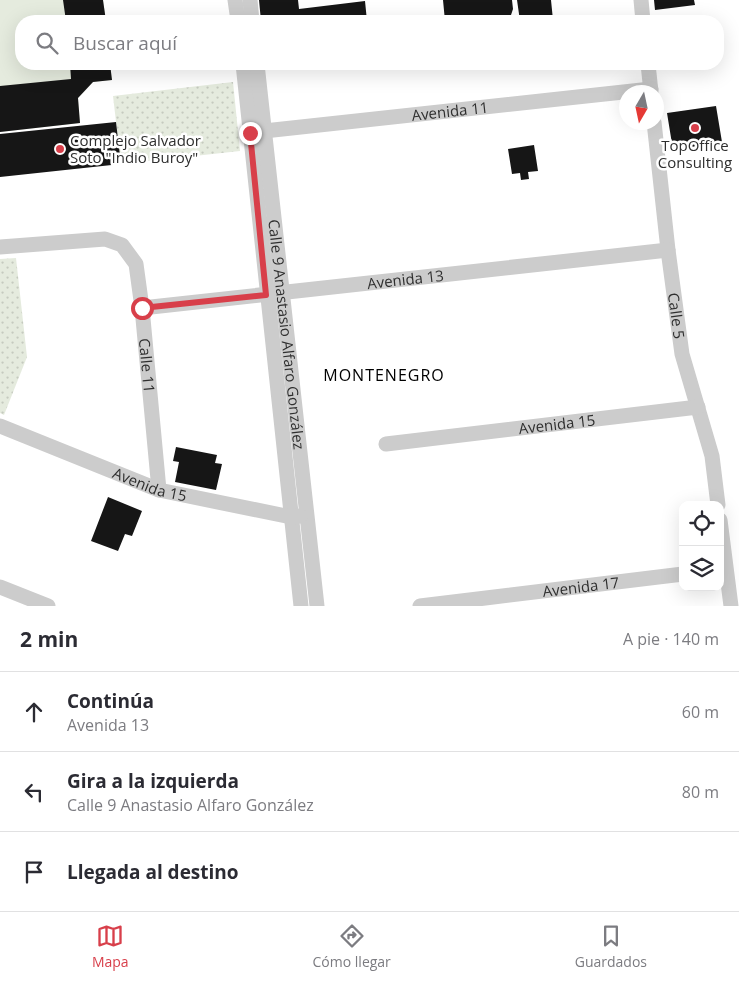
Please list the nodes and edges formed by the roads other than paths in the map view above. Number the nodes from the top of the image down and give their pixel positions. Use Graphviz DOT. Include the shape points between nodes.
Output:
graph roads {
  1 [pos="235,0"];
  2 [pos="250,0"];
  3 [pos="641,0"];
  4 [pos="237,15"];
  5 [pos="251,15"];
  6 [pos="643,15"];
  7 [pos="244,70"];
  8 [pos="257,70"];
  9 [pos="649,70"];
  10 [pos="650,85"];
  11 [pos="619,94"];
  12 [pos="655,130"];
  13 [pos="257,132"];
  14 [pos="0,247"];
  15 [pos="668,250"];
  16 [pos="274,294"];
  17 [pos="142,308"];
  18 [pos="698,407"];
  19 [pos="0,426"];
  20 [pos="386,444"];
  21 [pos="160,490"];
  22 [pos="718,501"];
  23 [pos="307,515"];
  24 [pos="291,517"];
  25 [pos="679,574"];
  26 [pos="724,574"];
  27 [pos="0,587"];
  28 [pos="48,606"];
  29 [pos="301,606"];
  30 [pos="316,606"];
  31 [pos="420,606"];
  32 [pos="731,606"];
  1 -- 4 [label="street"];
  2 -- 5 [label="street"];
  3 -- 6 [label="street"];
  7 -- 13 [label="street, Calle 9 Anastasio Alfaro González"];
  8 -- 13 [label="street, Calle 9 Anastasio Alfaro González"];
  9 -- 10 [label="street"];
  11 -- 13 [label="street, Avenida 11"];
  12 -- 15 [label="street, Calle 5"];
  13 -- 16 [label="street, Calle 9 Anastasio Alfaro González"];
  14 -- 17 [label="street, Calle 11" via="105,239 122,245 136,264"];
  15 -- 16 [label="street, Avenida 13"];
  15 -- 18 [label="street, Calle 5" via="682,354"];
  16 -- 17 [label="street, Avenida 13"];
  16 -- 23 [label="street, Calle 9 Anastasio Alfaro González"];
  16 -- 24 [label="street, Calle 9 Anastasio Alfaro González"];
  17 -- 21 [label="street, Calle 11"];
  18 -- 20 [label="street, Avenida 15"];
  18 -- 22 [label="street, Calle 5" via="712,456"];
  19 -- 21 [label="street, Avenida 15"];
  21 -- 24 [label="street, Avenida 15"];
  23 -- 24 [label="street, Avenida 15"];
  23 -- 30 [label="street, Calle 9 Anastasio Alfaro González"];
  24 -- 29 [label="street, Calle 9 Anastasio Alfaro González"];
  25 -- 31 [label="street, Avenida 17"];
  26 -- 32 [label="street"];
  27 -- 28 [label="street"];
}
